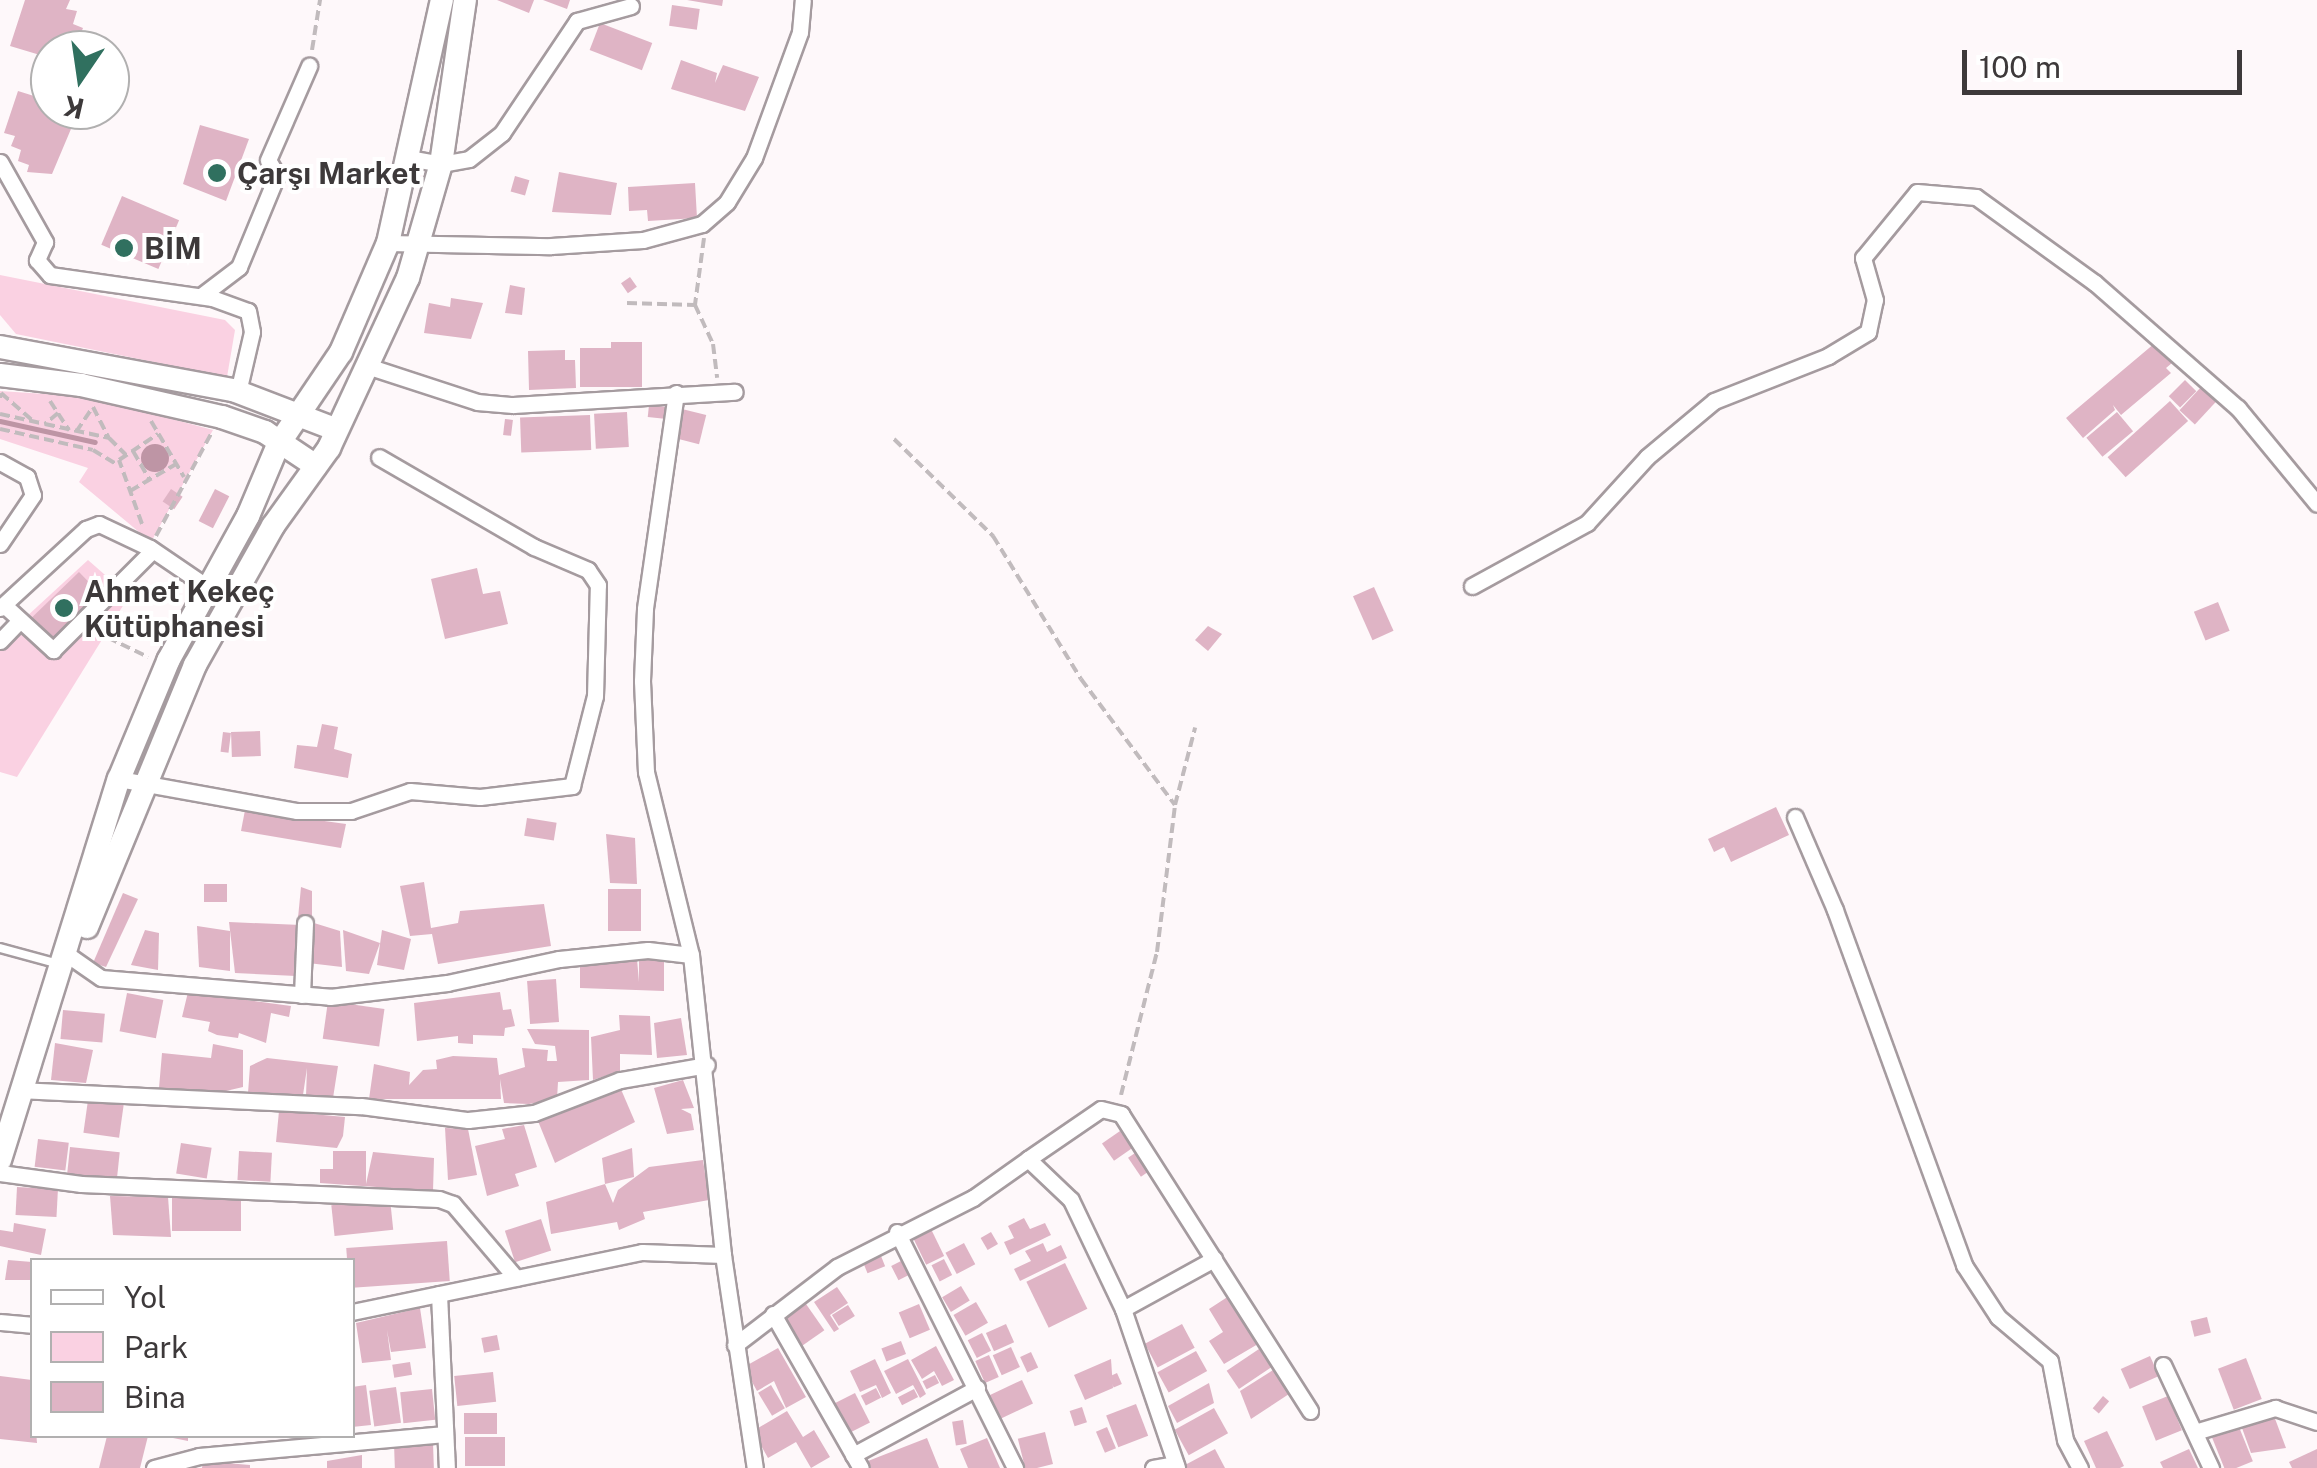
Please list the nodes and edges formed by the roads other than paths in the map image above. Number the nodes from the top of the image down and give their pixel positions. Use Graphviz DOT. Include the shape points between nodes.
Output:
graph roads {
  1 [pos="442,0"];
  2 [pos="465,0"];
  3 [pos="804,0"];
  4 [pos="631,6"];
  5 [pos="309,66"];
  6 [pos="408,158"];
  7 [pos="0,162"];
  8 [pos="441,164"];
  9 [pos="420,241"];
  10 [pos="388,243"];
  11 [pos="201,296"];
  12 [pos="0,348"];
  13 [pos="364,365"];
  14 [pos="0,375"];
  15 [pos="238,392"];
  16 [pos="726,392"];
  17 [pos="676,393"];
  18 [pos="298,412"];
  19 [pos="337,430"];
  20 [pos="278,445"];
  21 [pos="379,457"];
  22 [pos="0,462"];
  23 [pos="316,466"];
  24 [pos="2317,504"];
  25 [pos="0,544"];
  26 [pos="152,549"];
  27 [pos="1472,586"];
  28 [pos="207,588"];
  29 [pos="231,604"];
  30 [pos="2,606"];
  31 [pos="20,620"];
  32 [pos="0,640"];
  33 [pos="119,779"];
  34 [pos="149,784"];
  35 [pos="1795,817"];
  36 [pos="305,923"];
  37 [pos="0,948"];
  38 [pos="690,955"];
  39 [pos="66,960"];
  40 [pos="302,996"];
  41 [pos="707,1065"];
  42 [pos="18,1090"];
  43 [pos="2,1147"];
  44 [pos="1028,1159"];
  45 [pos="0,1173"];
  46 [pos="897,1232"];
  47 [pos="723,1255"];
  48 [pos="1214,1259"];
  49 [pos="516,1278"];
  50 [pos="439,1294"];
  51 [pos="1123,1309"];
  52 [pos="355,1311"];
  53 [pos="773,1314"];
  54 [pos="0,1322"];
  55 [pos="30,1325"];
  56 [pos="735,1345"];
  57 [pos="2164,1364"];
  58 [pos="977,1388"];
  59 [pos="1310,1411"];
  60 [pos="2317,1422"];
  61 [pos="2195,1432"];
  62 [pos="445,1434"];
  63 [pos="313,1450"];
  64 [pos="857,1462"];
  65 [pos="1177,1466"];
  66 [pos="154,1468"];
  67 [pos="311,1468"];
  68 [pos="447,1468"];
  69 [pos="755,1468"];
  70 [pos="1016,1468"];
  71 [pos="1153,1468"];
  72 [pos="2080,1468"];
  73 [pos="2211,1468"];
  1 -- 6 [label="main road"];
  2 -- 8 [label="main road"];
  3 -- 9 [label="street" via="800,32 754,158 726,202 702,224 643,240 551,246"];
  4 -- 8 [label="street" via="577,21 502,133 469,159"];
  5 -- 11 [label="street" via="268,160 277,176 239,267"];
  6 -- 8 [label="street"];
  6 -- 10 [label="main road"];
  7 -- 11 [label="street" via="45,242 37,260 50,275"];
  8 -- 9 [label="main road"];
  9 -- 10 [label="street"];
  9 -- 13 [label="main road"];
  10 -- 18 [label="main road" via="341,352"];
  11 -- 15 [label="street" via="240,304 252,320"];
  12 -- 15 [label="main road" via="46,351"];
  13 -- 17 [label="street" via="477,402 551,407"];
  13 -- 19 [label="main road"];
  14 -- 20 [label="main road" via="81,385 222,417 265,432"];
  15 -- 18 [label="main road"];
  16 -- 17 [label="street"];
  17 -- 38 [label="street" via="644,609 642,682 646,772"];
  18 -- 19 [label="main road"];
  18 -- 20 [label="main road"];
  19 -- 23 [label="main road"];
  20 -- 23 [label="main road"];
  20 -- 28 [label="main road"];
  21 -- 34 [label="street" via="534,547 588,570 598,586 595,696 572,786 480,796 410,791 351,810 298,811"];
  22 -- 25 [label="street" via="26,476 33,495"];
  23 -- 29 [label="main road"];
  24 -- 27 [label="street" via="2238,408 2095,283 1976,197 1917,192 1863,258 1874,300 1868,332 1828,356 1714,401 1647,457 1587,523"];
  26 -- 28 [label="street"];
  26 -- 30 [label="street" via="114,527 92,526"];
  26 -- 31 [label="street" via="53,650"];
  28 -- 29 [label="street"];
  28 -- 33 [label="main road"];
  29 -- 34 [label="main road" via="195,665"];
  30 -- 31 [label="street"];
  31 -- 32 [label="street"];
  33 -- 34 [label="street"];
  33 -- 39 [label="main road"];
  34 -- 39 [label="main road" via="96,914"];
  35 -- 72 [label="street" via="1964,1265 1998,1317 2050,1361 2065,1440"];
  36 -- 40 [label="street"];
  37 -- 39 [label="lane"];
  38 -- 40 [label="street" via="648,950 558,959 447,984"];
  38 -- 41 [label="street"];
  39 -- 40 [label="street" via="101,978"];
  39 -- 42 [label="main road"];
  41 -- 42 [label="street" via="620,1080 534,1114 468,1120 361,1106"];
  41 -- 47 [label="street"];
  42 -- 43 [label="main road"];
  44 -- 46 [label="street" via="973,1198"];
  44 -- 48 [label="street" via="1101,1110 1116,1109"];
  44 -- 51 [label="street" via="1071,1200"];
  45 -- 49 [label="street" via="81,1184 438,1199 453,1204"];
  46 -- 53 [label="street"];
  46 -- 58 [label="street"];
  47 -- 49 [label="street" via="642,1252"];
  47 -- 56 [label="street"];
  48 -- 51 [label="street"];
  48 -- 59 [label="street"];
  49 -- 50 [label="street"];
  50 -- 52 [label="street"];
  50 -- 62 [label="street"];
  51 -- 65 [label="street"];
  53 -- 56 [label="street"];
  53 -- 64 [label="street"];
  54 -- 55 [label="street"];
  56 -- 69 [label="street"];
  57 -- 61 [label="street"];
  58 -- 64 [label="street"];
  58 -- 70 [label="street"];
  60 -- 61 [label="street" via="2275,1408"];
  61 -- 73 [label="street"];
  62 -- 63 [label="street"];
  62 -- 68 [label="street"];
  63 -- 66 [label="street" via="177,1459"];
  63 -- 67 [label="street"];
  65 -- 71 [label="street"];
}
